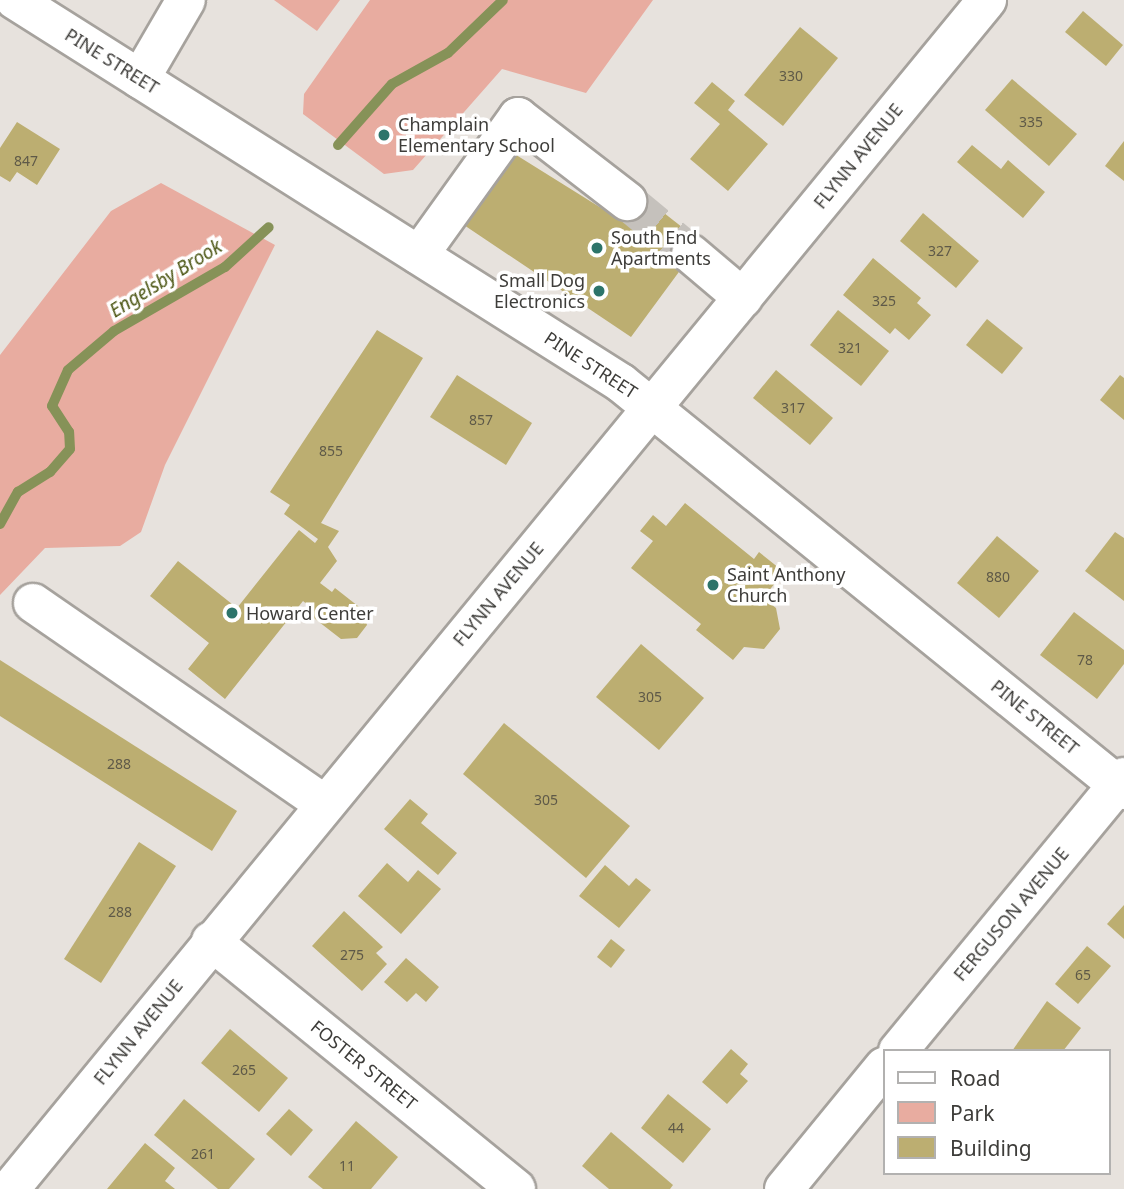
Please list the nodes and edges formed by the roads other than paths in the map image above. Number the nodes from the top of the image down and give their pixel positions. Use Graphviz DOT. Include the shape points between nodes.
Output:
graph roads {
  1 [pos="15,0"];
  2 [pos="186,0"];
  3 [pos="987,0"];
  4 [pos="140,79"];
  5 [pos="627,201"];
  6 [pos="691,254"];
  7 [pos="419,256"];
  8 [pos="743,298"];
  9 [pos="653,406"];
  10 [pos="33,603"];
  11 [pos="1122,784"];
  12 [pos="324,804"];
  13 [pos="211,941"];
  14 [pos="900,1049"];
  15 [pos="883,1068"];
  16 [pos="10,1189"];
  17 [pos="516,1189"];
  18 [pos="784,1189"];
  1 -- 4 [label="street, PINE STREET"];
  2 -- 4 [label="street"];
  3 -- 8 [label="street, FLYNN AVENUE"];
  4 -- 7 [label="street, PINE STREET"];
  5 -- 7 [label="street" via="518,117"];
  6 -- 8 [label="street"];
  7 -- 9 [label="street, PINE STREET"];
  8 -- 9 [label="street, FLYNN AVENUE"];
  9 -- 11 [label="street, PINE STREET"];
  9 -- 12 [label="street, FLYNN AVENUE"];
  10 -- 12 [label="street"];
  11 -- 14 [label="street, FERGUSON AVENUE"];
  12 -- 13 [label="street, FLYNN AVENUE"];
  13 -- 16 [label="street, FLYNN AVENUE"];
  13 -- 17 [label="street, FOSTER STREET"];
  15 -- 18 [label="street"];
}
